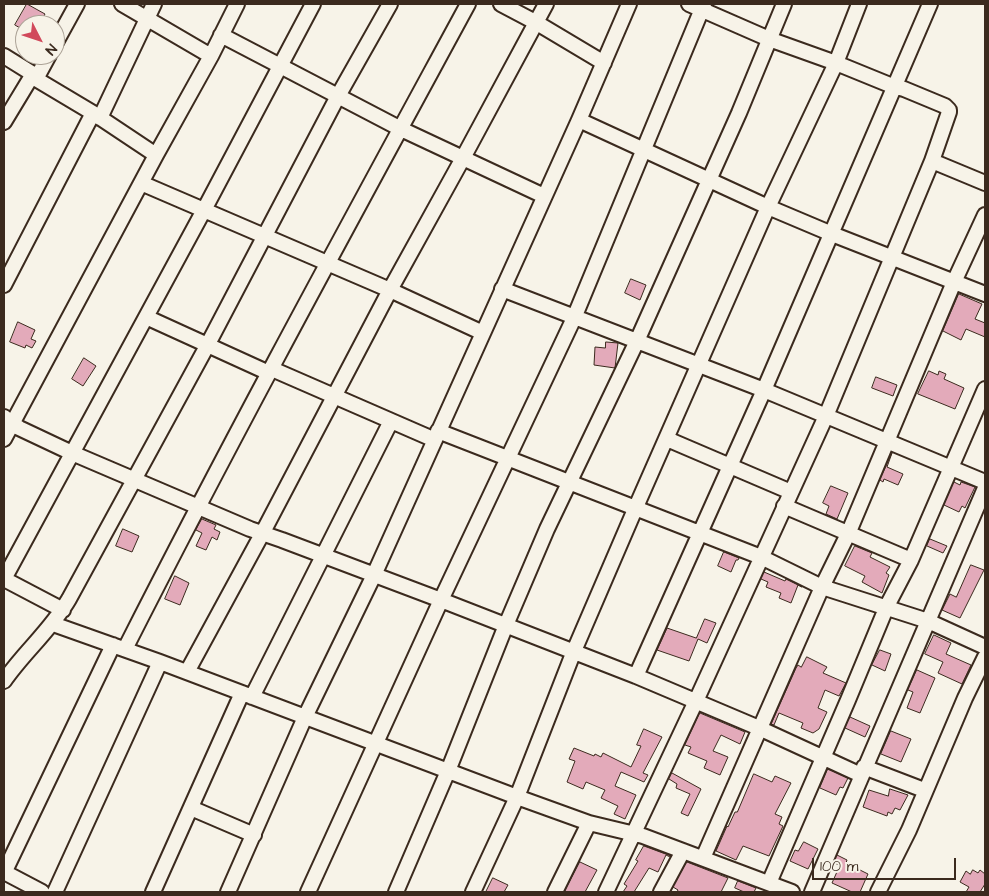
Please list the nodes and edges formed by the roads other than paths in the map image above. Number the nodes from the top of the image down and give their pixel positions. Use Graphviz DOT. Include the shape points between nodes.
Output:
graph roads {
  1 [pos="77,4"];
  2 [pos="122,4"];
  3 [pos="154,4"];
  4 [pos="238,4"];
  5 [pos="313,4"];
  6 [pos="390,4"];
  7 [pos="468,4"];
  8 [pos="501,4"];
  9 [pos="546,4"];
  10 [pos="629,4"];
  11 [pos="784,4"];
  12 [pos="859,4"];
  13 [pos="930,4"];
  14 [pos="698,5"];
  15 [pos="147,19"];
  16 [pos="537,23"];
  17 [pos="65,26"];
  18 [pos="221,36"];
  19 [pos="769,39"];
  20 [pos="4,56"];
  21 [pos="211,56"];
  22 [pos="836,62"];
  23 [pos="604,63"];
  24 [pos="42,65"];
  25 [pos="280,66"];
  26 [pos="34,76"];
  27 [pos="895,87"];
  28 [pos="338,96"];
  29 [pos="96,115"];
  30 [pos="579,120"];
  31 [pos="4,122"];
  32 [pos="401,129"];
  33 [pos="642,150"];
  34 [pos="156,155"];
  35 [pos="463,158"];
  36 [pos="932,161"];
  37 [pos="709,180"];
  38 [pos="141,183"];
  39 [pos="985,184"];
  40 [pos="544,196"];
  41 [pos="768,207"];
  42 [pos="204,210"];
  43 [pos="985,215"];
  44 [pos="832,234"];
  45 [pos="265,236"];
  46 [pos="891,257"];
  47 [pos="327,263"];
  48 [pos="954,282"];
  49 [pos="4,285"];
  50 [pos="502,289"];
  51 [pos="390,290"];
  52 [pos="985,294"];
  53 [pos="146,317"];
  54 [pos="574,318"];
  55 [pos="483,333"];
  56 [pos="637,341"];
  57 [pos="207,346"];
  58 [pos="699,366"];
  59 [pos="270,371"];
  60 [pos="985,389"];
  61 [pos="764,390"];
  62 [pos="334,396"];
  63 [pos="826,416"];
  64 [pos="7,420"];
  65 [pos="391,421"];
  66 [pos="436,436"];
  67 [pos="4,438"];
  68 [pos="668,440"];
  69 [pos="889,441"];
  70 [pos="72,453"];
  71 [pos="507,458"];
  72 [pos="731,466"];
  73 [pos="951,468"];
  74 [pos="134,480"];
  75 [pos="568,482"];
  76 [pos="985,482"];
  77 [pos="985,488"];
  78 [pos="791,492"];
  79 [pos="784,506"];
  80 [pos="197,507"];
  81 [pos="636,508"];
  82 [pos="700,533"];
  83 [pos="262,534"];
  84 [pos="848,534"];
  85 [pos="324,556"];
  86 [pos="761,557"];
  87 [pos="910,560"];
  88 [pos="374,575"];
  89 [pos="4,579"];
  90 [pos="822,587"];
  91 [pos="441,600"];
  92 [pos="887,606"];
  93 [pos="63,610"];
  94 [pos="928,621"];
  95 [pos="53,624"];
  96 [pos="506,625"];
  97 [pos="119,647"];
  98 [pos="985,647"];
  99 [pos="574,651"];
  100 [pos="985,657"];
  101 [pos="160,662"];
  102 [pos="187,672"];
  103 [pos="636,676"];
  104 [pos="4,681"];
  105 [pos="247,695"];
  106 [pos="696,701"];
  107 [pos="305,718"];
  108 [pos="760,728"];
  109 [pos="376,744"];
  110 [pos="822,758"];
  111 [pos="863,771"];
  112 [pos="448,772"];
  113 [pos="924,790"];
  114 [pos="517,797"];
  115 [pos="191,808"];
  116 [pos="590,823"];
  117 [pos="634,834"];
  118 [pos="254,835"];
  119 [pos="683,851"];
  120 [pos="703,858"];
  121 [pos="4,872"];
  122 [pos="769,883"];
  123 [pos="42,892"];
  124 [pos="55,892"];
  125 [pos="153,892"];
  126 [pos="228,892"];
  127 [pos="308,892"];
  128 [pos="396,892"];
  129 [pos="473,892"];
  130 [pos="556,892"];
  131 [pos="606,892"];
  132 [pos="661,892"];
  133 [pos="792,892"];
  134 [pos="812,892"];
  135 [pos="878,892"];
  1 -- 17 [label="street"];
  2 -- 15 [label="street"];
  3 -- 15 [label="street"];
  4 -- 18 [label="street"];
  5 -- 25 [label="street"];
  6 -- 28 [label="street"];
  7 -- 32 [label="street"];
  8 -- 16 [label="street"];
  9 -- 16 [label="street"];
  10 -- 23 [label="street"];
  11 -- 19 [label="street"];
  12 -- 22 [label="street"];
  13 -- 27 [label="street"];
  14 -- 19 [label="street"];
  14 -- 33 [label="street"];
  15 -- 21 [label="street"];
  15 -- 29 [label="street"];
  16 -- 23 [label="street"];
  16 -- 35 [label="street"];
  18 -- 21 [label="street"];
  18 -- 25 [label="street"];
  19 -- 22 [label="street"];
  19 -- 37 [label="street"];
  20 -- 26 [label="street"];
  21 -- 34 [label="street"];
  22 -- 27 [label="street"];
  22 -- 41 [label="street"];
  23 -- 30 [label="street"];
  24 -- 26 [label="street"];
  25 -- 28 [label="street"];
  25 -- 42 [label="street"];
  26 -- 29 [label="street"];
  26 -- 31 [label="street"];
  27 -- 36 [label="street" via="949,110"];
  27 -- 44 [label="street"];
  28 -- 32 [label="street"];
  28 -- 45 [label="street"];
  29 -- 34 [label="street"];
  29 -- 49 [label="street"];
  30 -- 33 [label="street"];
  30 -- 40 [label="street"];
  32 -- 35 [label="street"];
  32 -- 47 [label="street"];
  33 -- 37 [label="street"];
  33 -- 54 [label="street"];
  34 -- 38 [label="street"];
  35 -- 40 [label="street"];
  35 -- 51 [label="street"];
  36 -- 39 [label="street"];
  36 -- 46 [label="street"];
  37 -- 41 [label="street"];
  37 -- 56 [label="street"];
  38 -- 42 [label="street"];
  38 -- 64 [label="street"];
  40 -- 50 [label="street"];
  41 -- 44 [label="street"];
  41 -- 58 [label="street"];
  42 -- 45 [label="street"];
  42 -- 53 [label="street"];
  43 -- 48 [label="street"];
  44 -- 46 [label="street"];
  44 -- 61 [label="street"];
  45 -- 47 [label="street"];
  45 -- 57 [label="street"];
  46 -- 48 [label="street"];
  46 -- 63 [label="street"];
  47 -- 51 [label="street"];
  47 -- 59 [label="street"];
  48 -- 52 [label="street"];
  48 -- 69 [label="street"];
  50 -- 54 [label="street"];
  50 -- 55 [label="street"];
  51 -- 55 [label="street"];
  51 -- 62 [label="street"];
  53 -- 57 [label="street"];
  53 -- 70 [label="street"];
  54 -- 56 [label="street"];
  54 -- 71 [label="street"];
  55 -- 66 [label="street"];
  56 -- 58 [label="street"];
  56 -- 75 [label="street"];
  57 -- 59 [label="street"];
  57 -- 74 [label="street"];
  58 -- 61 [label="street"];
  58 -- 68 [label="street"];
  59 -- 62 [label="street"];
  59 -- 80 [label="street"];
  60 -- 73 [label="street"];
  61 -- 63 [label="street"];
  61 -- 72 [label="street"];
  62 -- 65 [label="street"];
  62 -- 83 [label="street"];
  63 -- 69 [label="street"];
  63 -- 78 [label="street"];
  64 -- 67 [label="street"];
  64 -- 70 [label="street"];
  65 -- 66 [label="street"];
  65 -- 85 [label="street"];
  66 -- 71 [label="street"];
  66 -- 88 [label="street"];
  68 -- 72 [label="street"];
  68 -- 81 [label="street"];
  69 -- 73 [label="street"];
  69 -- 84 [label="street"];
  70 -- 74 [label="street"];
  70 -- 89 [label="street"];
  71 -- 75 [label="street"];
  71 -- 91 [label="street"];
  72 -- 78 [label="street"];
  72 -- 82 [label="street"];
  73 -- 76 [label="street"];
  73 -- 87 [label="street"];
  74 -- 80 [label="street"];
  74 -- 93 [label="street"];
  75 -- 81 [label="street"];
  75 -- 96 [label="street"];
  77 -- 94 [label="street"];
  78 -- 79 [label="street"];
  79 -- 84 [label="street"];
  79 -- 86 [label="street"];
  80 -- 83 [label="street"];
  80 -- 97 [label="street"];
  81 -- 82 [label="street"];
  81 -- 99 [label="street"];
  82 -- 86 [label="street"];
  82 -- 103 [label="street"];
  83 -- 85 [label="street"];
  83 -- 102 [label="street"];
  84 -- 87 [label="street"];
  84 -- 90 [label="street"];
  85 -- 88 [label="street"];
  85 -- 105 [label="street"];
  86 -- 90 [label="street"];
  86 -- 106 [label="street"];
  87 -- 92 [label="street"];
  88 -- 91 [label="street"];
  88 -- 107 [label="street"];
  89 -- 93 [label="street"];
  90 -- 92 [label="street"];
  90 -- 108 [label="street"];
  91 -- 96 [label="street"];
  91 -- 109 [label="street"];
  92 -- 94 [label="street"];
  92 -- 110 [label="street"];
  93 -- 95 [label="street"];
  94 -- 98 [label="street"];
  94 -- 111 [label="street"];
  95 -- 97 [label="street"];
  95 -- 104 [label="street"];
  96 -- 99 [label="street"];
  96 -- 112 [label="street"];
  97 -- 101 [label="street"];
  97 -- 121 [label="street"];
  99 -- 103 [label="street"];
  99 -- 114 [label="street"];
  100 -- 113 [label="street"];
  101 -- 102 [label="street"];
  101 -- 124 [label="street"];
  102 -- 105 [label="street"];
  103 -- 106 [label="street"];
  105 -- 107 [label="street"];
  105 -- 115 [label="street"];
  106 -- 108 [label="street"];
  106 -- 117 [label="street"];
  107 -- 109 [label="street"];
  107 -- 118 [label="street"];
  108 -- 110 [label="street"];
  108 -- 120 [label="street"];
  109 -- 112 [label="street"];
  109 -- 127 [label="street"];
  110 -- 111 [label="street"];
  110 -- 122 [label="street"];
  111 -- 113 [label="street"];
  111 -- 134 [label="street"];
  112 -- 114 [label="street"];
  112 -- 128 [label="street"];
  113 -- 135 [label="street"];
  114 -- 116 [label="street"];
  114 -- 129 [label="street"];
  115 -- 118 [label="street"];
  115 -- 125 [label="street"];
  116 -- 117 [label="street"];
  116 -- 130 [label="street"];
  117 -- 119 [label="street"];
  117 -- 131 [label="street"];
  118 -- 126 [label="street"];
  119 -- 120 [label="street"];
  119 -- 132 [label="street"];
  120 -- 122 [label="street"];
  121 -- 123 [label="street"];
  122 -- 133 [label="street"];
}
